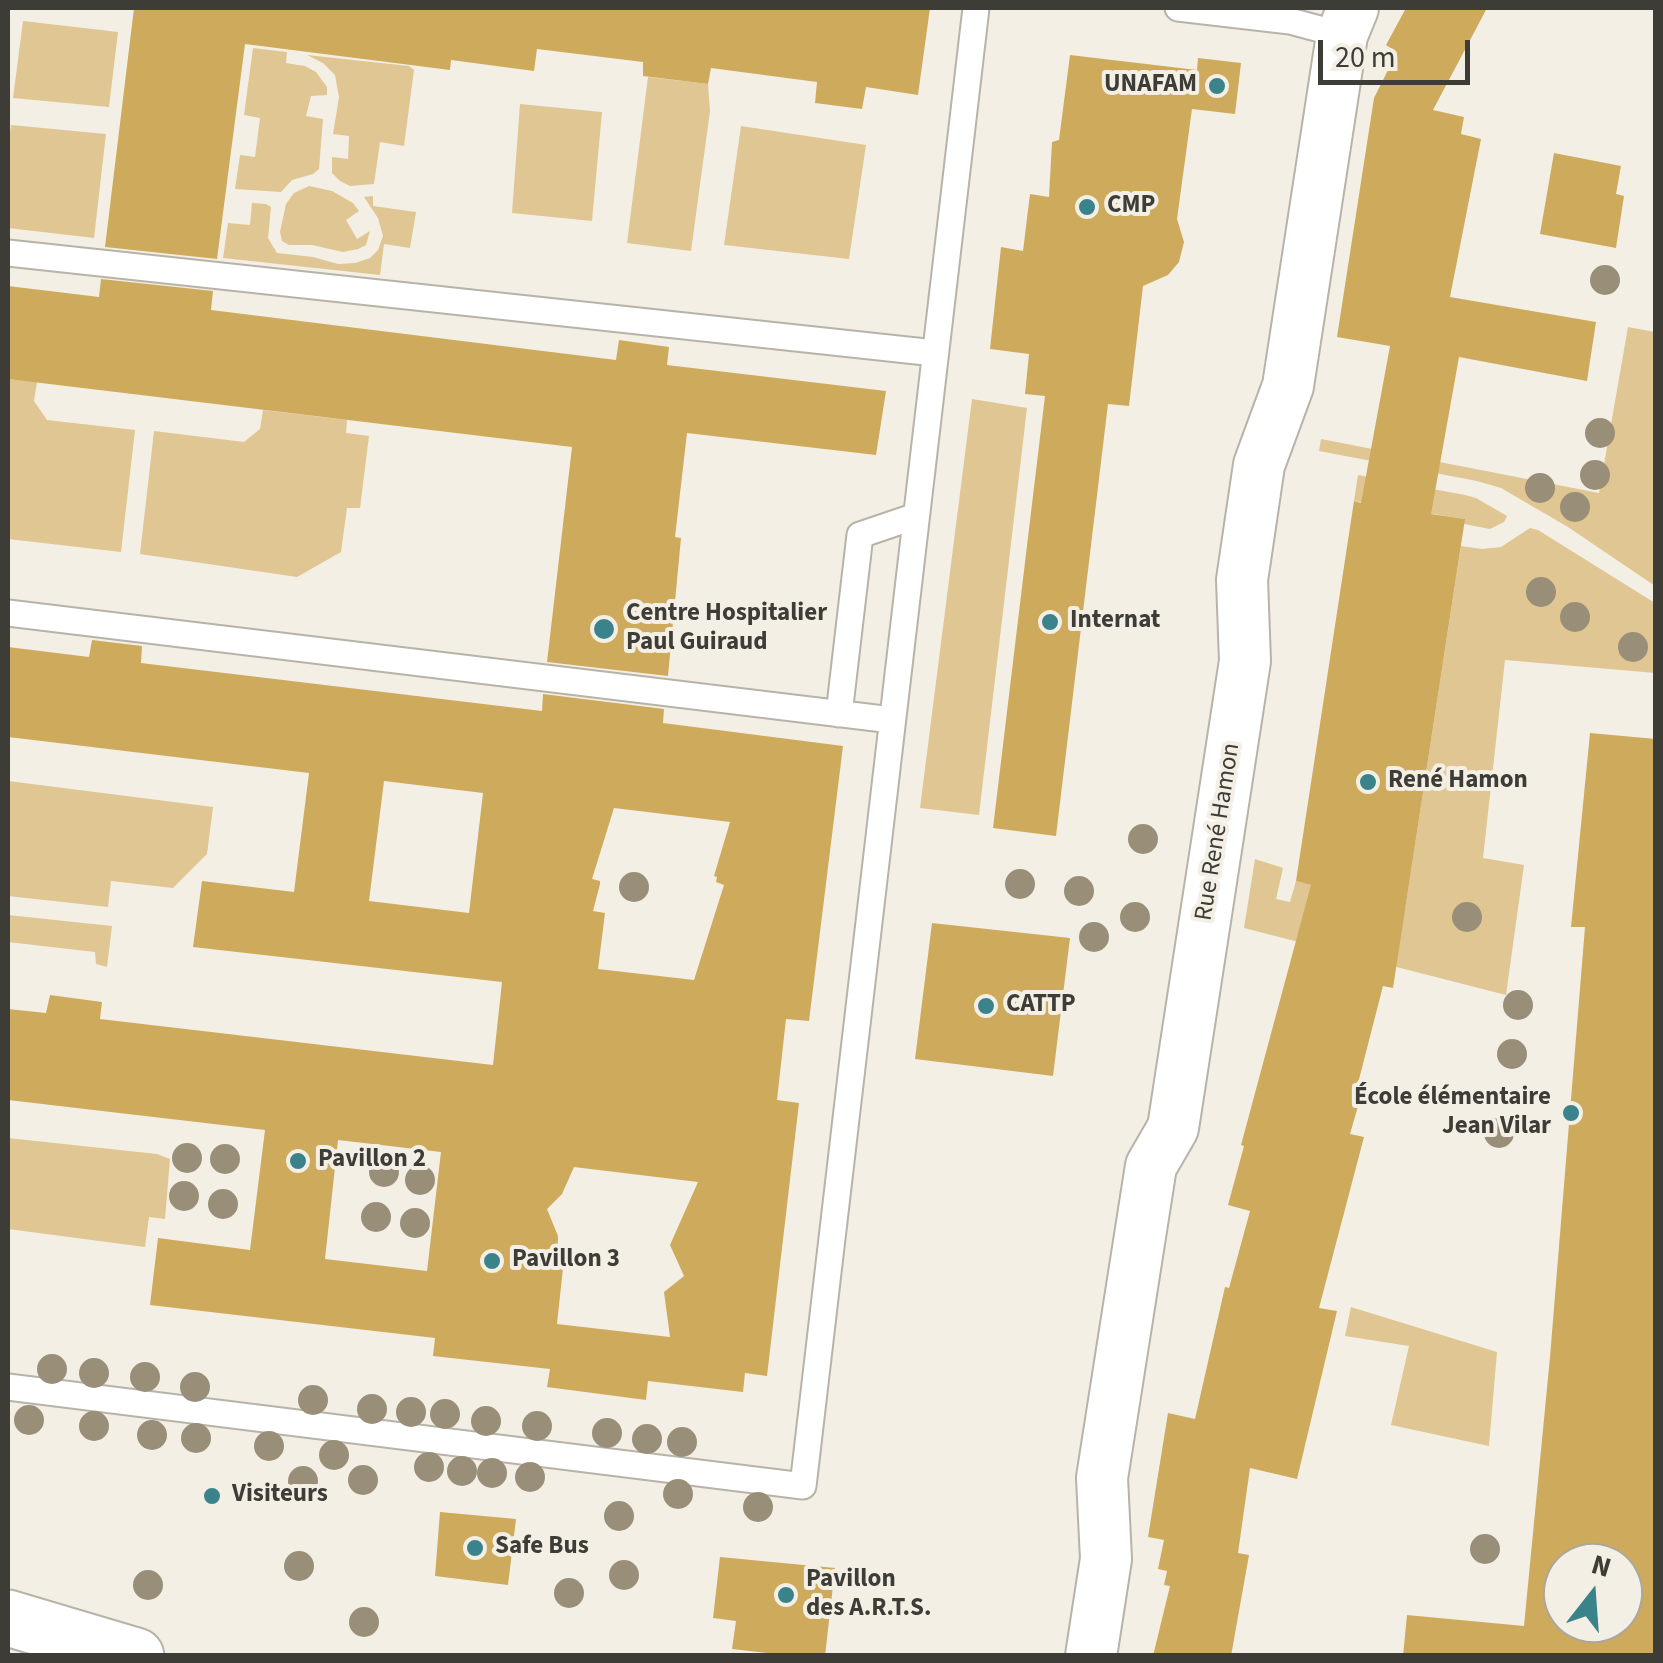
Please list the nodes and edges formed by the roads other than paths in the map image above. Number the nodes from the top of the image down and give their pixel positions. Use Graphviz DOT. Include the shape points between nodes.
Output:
graph roads {
  1 [pos="976,8"];
  2 [pos="1178,8"];
  3 [pos="1347,22"];
  4 [pos="8,253"];
  5 [pos="935,353"];
  6 [pos="916,516"];
  7 [pos="8,613"];
  8 [pos="838,714"];
  9 [pos="892,720"];
  10 [pos="8,1387"];
  11 [pos="8,1618"];
  12 [pos="136,1656"];
  13 [pos="1091,1656"];
  1 -- 5 [label="lane"];
  2 -- 3 [label="lane"];
  3 -- 13 [label="street, Rue René Hamon" via="1288,386 1259,466 1242,580 1246,660 1173,1128 1151,1166 1105,1458 1106,1559"];
  4 -- 5 [label="lane"];
  5 -- 6 [label="lane"];
  6 -- 8 [label="lane" via="860,535"];
  6 -- 9 [label="lane"];
  7 -- 8 [label="lane"];
  8 -- 9 [label="lane"];
  9 -- 10 [label="lane" via="803,1486"];
  11 -- 12 [label="main road"];
}
